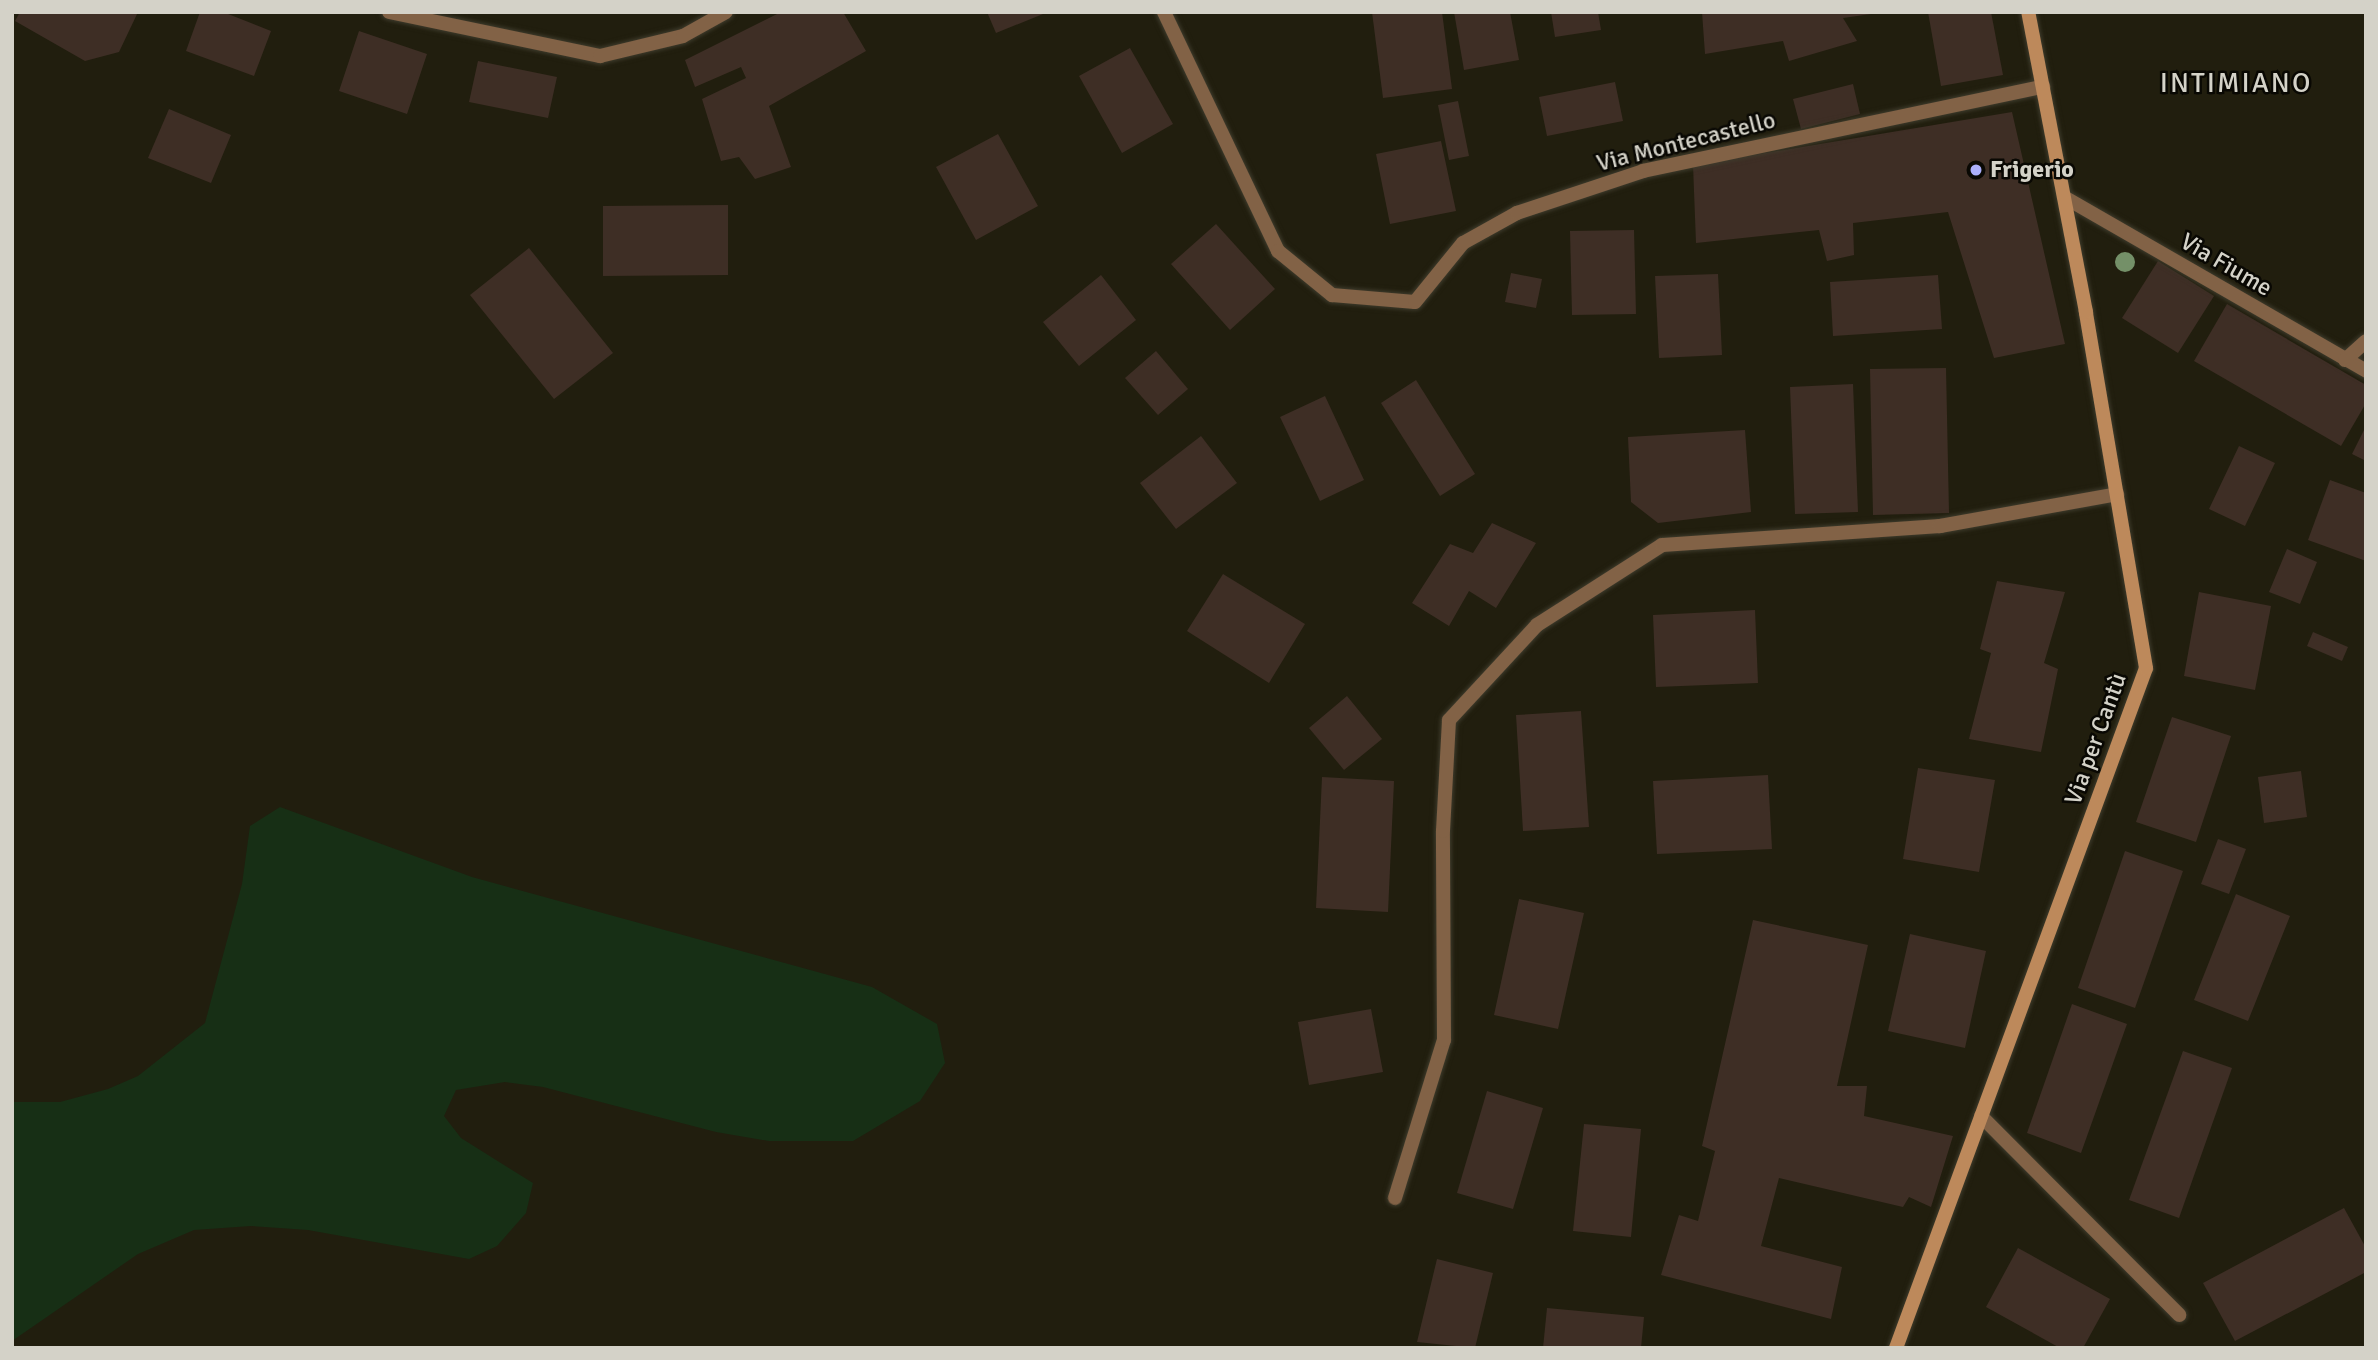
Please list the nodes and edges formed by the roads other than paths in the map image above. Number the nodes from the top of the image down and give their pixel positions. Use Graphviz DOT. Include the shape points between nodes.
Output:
graph roads {
  1 [pos="389,12"];
  2 [pos="726,12"];
  3 [pos="1164,12"];
  4 [pos="2028,12"];
  5 [pos="2043,87"];
  6 [pos="2064,197"];
  7 [pos="2366,341"];
  8 [pos="2345,360"];
  9 [pos="2366,371"];
  10 [pos="2117,494"];
  11 [pos="1981,1116"];
  12 [pos="1395,1198"];
  13 [pos="2179,1315"];
  14 [pos="1896,1348"];
  1 -- 2 [label="street" via="600,56 683,36"];
  3 -- 5 [label="street, Via Montecastello" via="1278,251 1332,295 1415,302 1464,243 1517,213 1643,171"];
  4 -- 5 [label="street, Via per Cantù"];
  5 -- 6 [label="street, Via per Cantù"];
  6 -- 8 [label="street, Via Fiume"];
  6 -- 10 [label="street, Via per Cantù"];
  7 -- 8 [label="street"];
  8 -- 9 [label="street, Via Fiume"];
  10 -- 11 [label="street, Via per Cantù" via="2146,668"];
  10 -- 12 [label="street" via="1940,526 1662,545 1537,625 1449,720 1443,831 1444,1040"];
  11 -- 13 [label="street"];
  11 -- 14 [label="street, Via per Cantù"];
}
